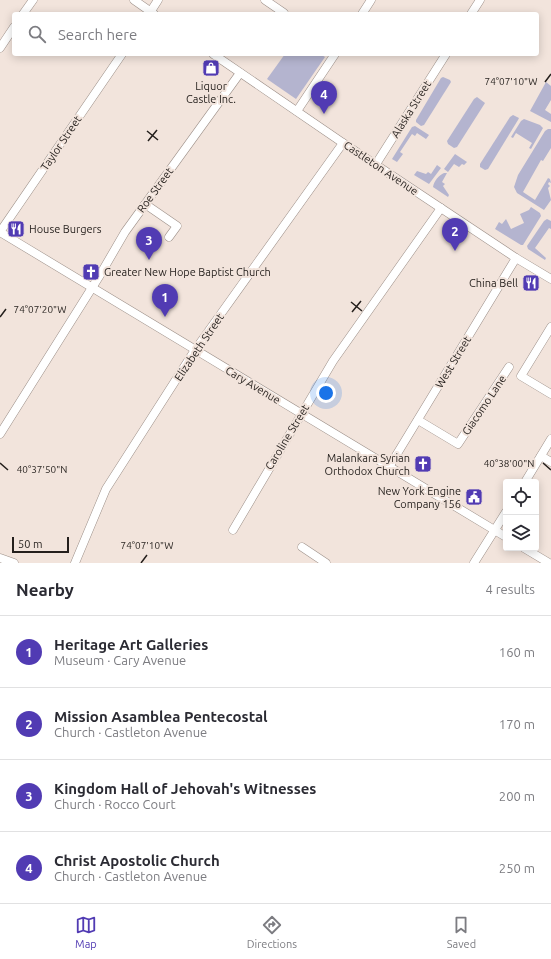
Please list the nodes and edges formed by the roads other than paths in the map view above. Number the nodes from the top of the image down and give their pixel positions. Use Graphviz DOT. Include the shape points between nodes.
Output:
graph roads {
  1 [pos="33,0"];
  2 [pos="134,0"];
  3 [pos="158,0"];
  4 [pos="265,0"];
  5 [pos="371,0"];
  6 [pos="480,0"];
  7 [pos="24,12"];
  8 [pos="150,12"];
  9 [pos="152,12"];
  10 [pos="283,12"];
  11 [pos="363,12"];
  12 [pos="472,12"];
  13 [pos="12,31"];
  14 [pos="0,48"];
  15 [pos="121,56"];
  16 [pos="216,56"];
  17 [pos="334,56"];
  18 [pos="445,56"];
  19 [pos="240,73"];
  20 [pos="297,111"];
  21 [pos="343,143"];
  22 [pos="376,164"];
  23 [pos="145,204"];
  24 [pos="440,208"];
  25 [pos="0,232"];
  26 [pos="169,237"];
  27 [pos="516,258"];
  28 [pos="551,279"];
  29 [pos="91,288"];
  30 [pos="551,327"];
  31 [pos="195,350"];
  32 [pos="509,367"];
  33 [pos="551,394"];
  34 [pos="300,414"];
  35 [pos="418,420"];
  36 [pos="0,434"];
  37 [pos="551,439"];
  38 [pos="541,456"];
  39 [pos="551,462"];
  40 [pos="389,467"];
  41 [pos="526,479"];
  42 [pos="504,515"];
  43 [pos="233,530"];
  44 [pos="494,530"];
  45 [pos="503,535"];
  46 [pos="302,547"];
  47 [pos="529,551"];
  48 [pos="0,558"];
  49 [pos="14,563"];
  50 [pos="76,563"];
  51 [pos="326,563"];
  52 [pos="474,563"];
  53 [pos="549,563"];
  1 -- 7 [label="street"];
  2 -- 8 [label="street"];
  3 -- 9 [label="street"];
  4 -- 10 [label="street"];
  5 -- 11 [label="street"];
  6 -- 12 [label="street"];
  13 -- 14 [label="street"];
  15 -- 25 [label="street, Taylor Street"];
  16 -- 19 [label="street, Castleton Avenue"];
  17 -- 20 [label="street"];
  18 -- 22 [label="street, Alaska Street"];
  19 -- 20 [label="street, Castleton Avenue"];
  19 -- 23 [label="street, Roe Street"];
  20 -- 21 [label="street, Castleton Avenue"];
  21 -- 22 [label="street, Castleton Avenue"];
  21 -- 31 [label="street, Elizabeth Street"];
  22 -- 24 [label="street, Castleton Avenue"];
  23 -- 26 [label="street" via="177,226"];
  23 -- 29 [label="street, Roe Street"];
  24 -- 27 [label="street, Castleton Avenue"];
  24 -- 34 [label="street, Caroline Street" via="333,361"];
  25 -- 29 [label="street, Cary Avenue"];
  27 -- 28 [label="street, Castleton Avenue"];
  27 -- 35 [label="street, West Street"];
  29 -- 31 [label="street, Cary Avenue"];
  29 -- 36 [label="street, Roe Street"];
  30 -- 33 [label="street" via="521,376"];
  31 -- 34 [label="street, Cary Avenue"];
  31 -- 50 [label="street, Elizabeth Street" via="106,489"];
  32 -- 35 [label="street, Giacomo Lane" via="458,444"];
  34 -- 40 [label="street, Cary Avenue"];
  34 -- 43 [label="street, Caroline Street"];
  35 -- 40 [label="street, West Street"];
  37 -- 38 [label="street"];
  38 -- 39 [label="street"];
  38 -- 41 [label="street"];
  40 -- 44 [label="street, Cary Avenue"];
  42 -- 44 [label="street"];
  44 -- 45 [label="street, Cary Avenue"];
  44 -- 52 [label="street"];
  46 -- 51 [label="street"];
  47 -- 53 [label="street"];
  48 -- 49 [label="street"];
}
